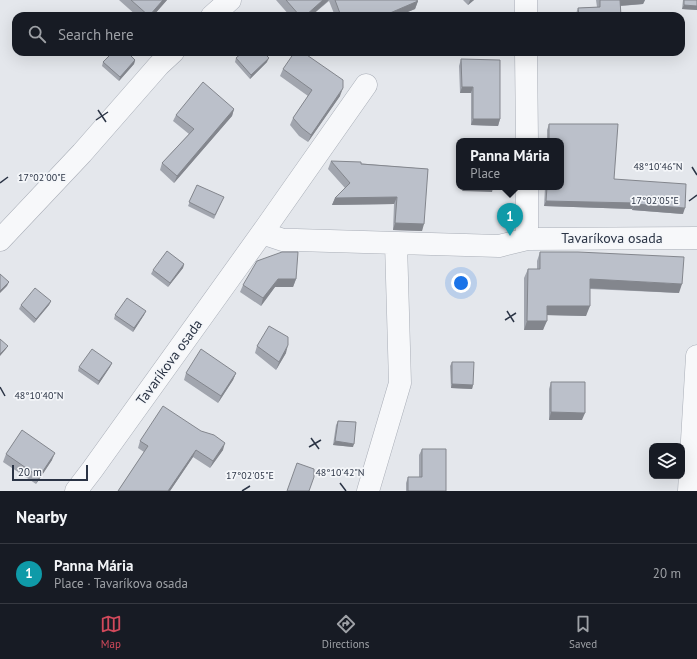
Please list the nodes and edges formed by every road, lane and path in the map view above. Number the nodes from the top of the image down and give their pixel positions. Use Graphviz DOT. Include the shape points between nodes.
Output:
graph roads {
  1 [pos="230,0"];
  2 [pos="526,0"];
  3 [pos="216,12"];
  4 [pos="526,12"];
  5 [pos="169,56"];
  6 [pos="526,56"];
  7 [pos="366,85"];
  8 [pos="527,138"];
  9 [pos="527,190"];
  10 [pos="262,233"];
  11 [pos="697,238"];
  12 [pos="527,239"];
  13 [pos="0,240"];
  14 [pos="396,243"];
  15 [pos="697,356"];
  16 [pos="76,491"];
  17 [pos="368,491"];
  18 [pos="689,491"];
  1 -- 3 [label="street"];
  2 -- 4 [label="street"];
  5 -- 13 [label="street"];
  6 -- 8 [label="street"];
  7 -- 10 [label="street, Tavaríkova osada"];
  9 -- 12 [label="street"];
  10 -- 14 [label="street, Tavaríkova osada" via="283,240"];
  10 -- 16 [label="street, Tavaríkova osada"];
  11 -- 12 [label="street, Tavaríkova osada"];
  12 -- 14 [label="street, Tavaríkova osada" via="499,246"];
  14 -- 17 [label="street" via="400,383"];
  15 -- 18 [label="street"];
}
